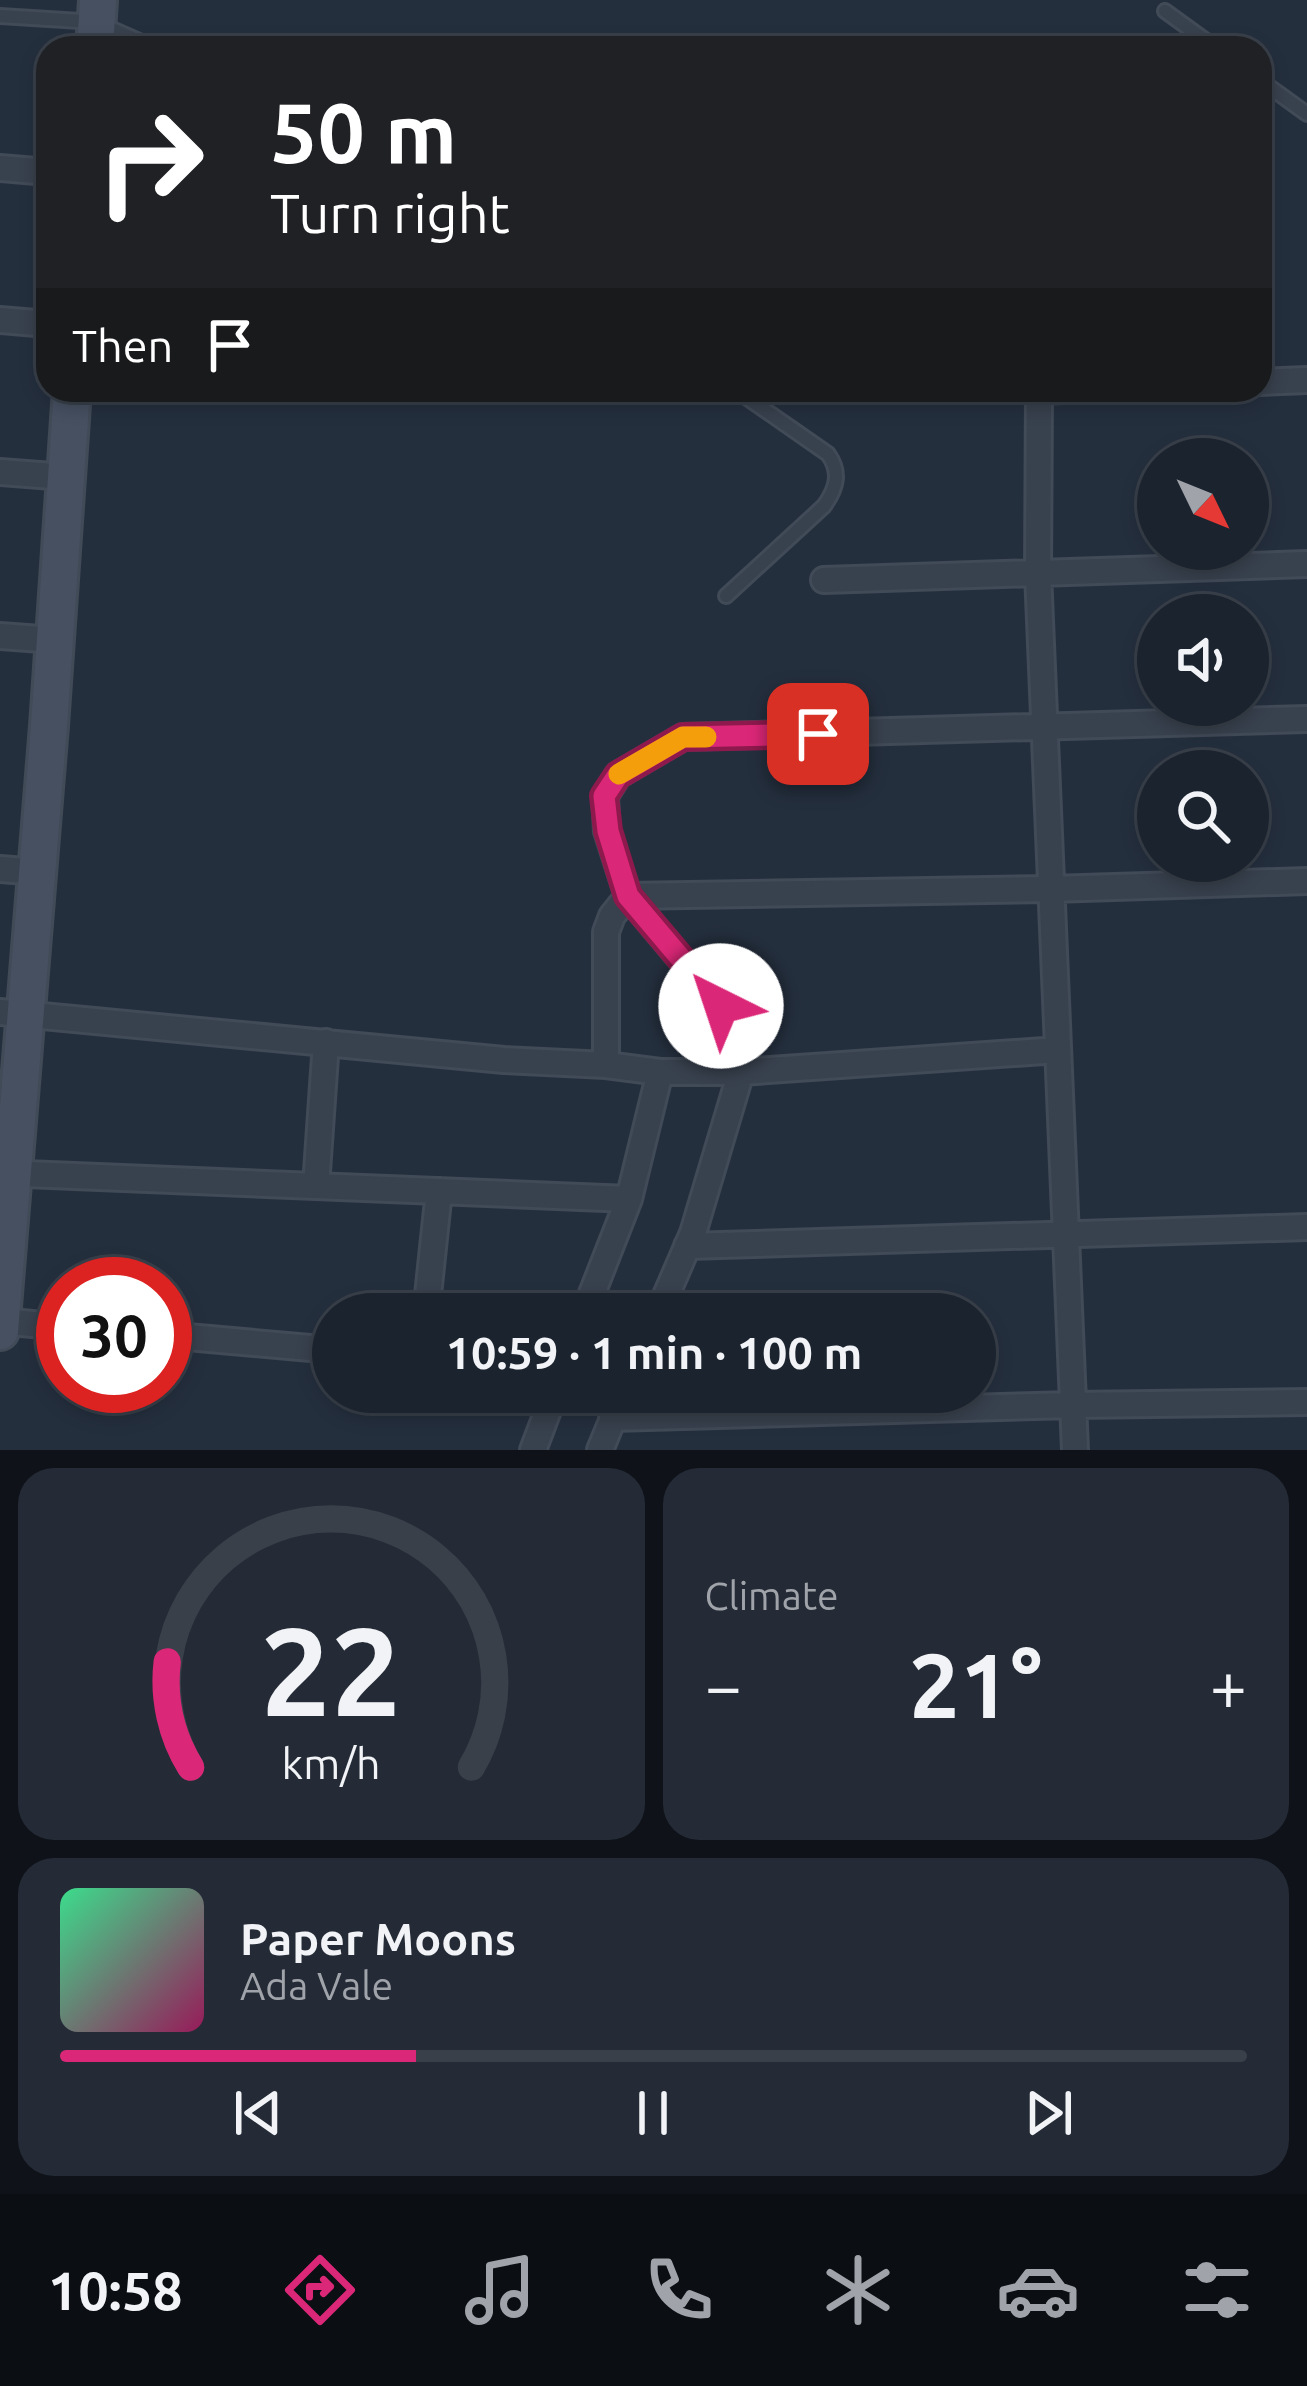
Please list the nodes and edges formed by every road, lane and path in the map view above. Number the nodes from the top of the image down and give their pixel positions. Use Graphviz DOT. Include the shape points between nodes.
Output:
graph roads {
  1 [pos="1165,11"];
  2 [pos="0,16"];
  3 [pos="96,24"];
  4 [pos="126,36"];
  5 [pos="1199,36"];
  6 [pos="1272,89"];
  7 [pos="1307,114"];
  8 [pos="0,169"];
  9 [pos="36,171"];
  10 [pos="0,320"];
  11 [pos="36,323"];
  12 [pos="1307,380"];
  13 [pos="1272,381"];
  14 [pos="71,402"];
  15 [pos="753,402"];
  16 [pos="1039,402"];
  17 [pos="0,472"];
  18 [pos="66,477"];
  19 [pos="1307,564"];
  20 [pos="1038,573"];
  21 [pos="824,580"];
  22 [pos="726,596"];
  23 [pos="0,636"];
  24 [pos="56,640"];
  25 [pos="1307,719"];
  26 [pos="1044,727"];
  27 [pos="0,869"];
  28 [pos="38,872"];
  29 [pos="1307,881"];
  30 [pos="1051,889"];
  31 [pos="628,896"];
  32 [pos="13,1013"];
  33 [pos="326,1042"];
  34 [pos="1058,1050"];
  35 [pos="606,1065"];
  36 [pos="660,1072"];
  37 [pos="741,1072"];
  38 [pos="6,1173"];
  39 [pos="316,1186"];
  40 [pos="439,1192"];
  41 [pos="628,1199"];
  42 [pos="1307,1227"];
  43 [pos="1066,1232"];
  44 [pos="687,1246"];
  45 [pos="428,1293"];
  46 [pos="592,1293"];
  47 [pos="667,1293"];
  48 [pos="1,1321"];
  49 [pos="36,1324"];
  50 [pos="0,1331"];
  51 [pos="192,1337"];
  52 [pos="312,1348"];
  53 [pos="1307,1402"];
  54 [pos="1073,1405"];
  55 [pos="547,1413"];
  56 [pos="614,1413"];
  57 [pos="612,1418"];
  58 [pos="533,1450"];
  59 [pos="600,1450"];
  60 [pos="1075,1450"];
  1 -- 5 [label="lane"];
  2 -- 3 [label="lane"];
  3 -- 4 [label="lane"];
  6 -- 7 [label="lane"];
  8 -- 9 [label="street"];
  10 -- 11 [label="street"];
  12 -- 13 [label="street"];
  14 -- 18 [label="street"];
  15 -- 22 [label="lane" via="828,454 837,480 824,506"];
  16 -- 20 [label="street"];
  17 -- 18 [label="street"];
  18 -- 24 [label="street"];
  19 -- 20 [label="street"];
  20 -- 21 [label="street"];
  20 -- 26 [label="street"];
  23 -- 24 [label="street"];
  24 -- 28 [label="street"];
  25 -- 26 [label="street"];
  26 -- 30 [label="street"];
  26 -- 31 [label="street" via="683,737 618,775 604,796"];
  27 -- 28 [label="street"];
  28 -- 32 [label="street"];
  29 -- 30 [label="street"];
  30 -- 31 [label="street"];
  30 -- 34 [label="street"];
  31 -- 35 [label="street" via="606,932"];
  31 -- 37 [label="street" via="721,1006 740,1042"];
  32 -- 33 [label="street"];
  32 -- 38 [label="street"];
  33 -- 35 [label="street"];
  33 -- 39 [label="street"];
  34 -- 37 [label="street"];
  34 -- 43 [label="street"];
  35 -- 36 [label="street"];
  36 -- 37 [label="street"];
  36 -- 41 [label="street"];
  37 -- 44 [label="street"];
  38 -- 39 [label="street"];
  38 -- 48 [label="street"];
  39 -- 40 [label="street"];
  40 -- 41 [label="street"];
  40 -- 45 [label="street"];
  41 -- 46 [label="street"];
  42 -- 43 [label="street"];
  43 -- 44 [label="street"];
  43 -- 54 [label="street"];
  44 -- 47 [label="street"];
  48 -- 49 [label="street"];
  48 -- 50 [label="street"];
  51 -- 52 [label="street"];
  53 -- 54 [label="street"];
  54 -- 57 [label="street"];
  54 -- 60 [label="street"];
  55 -- 58 [label="street"];
  56 -- 57 [label="street"];
  57 -- 59 [label="street"];
}
